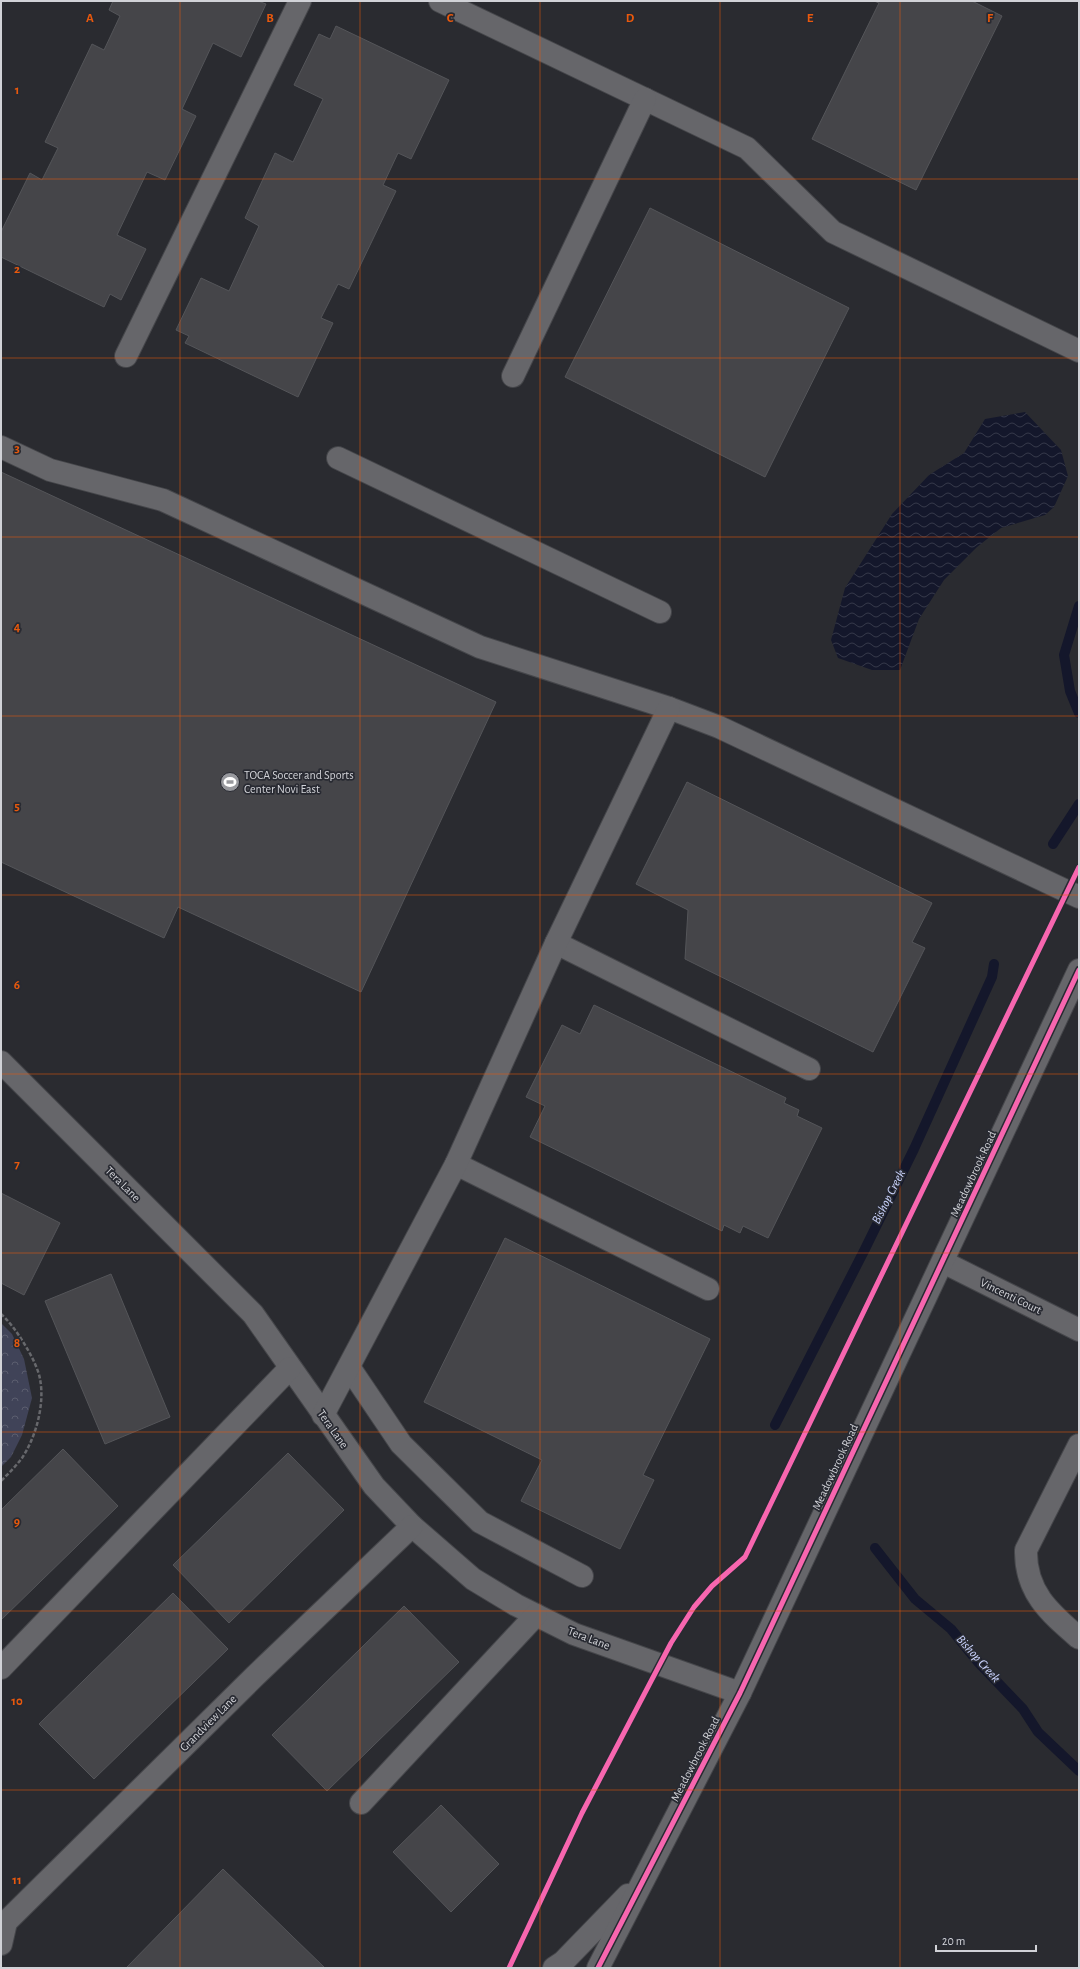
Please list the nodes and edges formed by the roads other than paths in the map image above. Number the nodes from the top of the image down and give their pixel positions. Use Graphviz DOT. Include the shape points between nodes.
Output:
graph roads {
  1 [pos="300,1"];
  2 [pos="440,1"];
  3 [pos="645,99"];
  4 [pos="1079,351"];
  5 [pos="126,356"];
  6 [pos="513,376"];
  7 [pos="1,447"];
  8 [pos="338,458"];
  9 [pos="660,612"];
  10 [pos="669,708"];
  11 [pos="1079,897"];
  12 [pos="556,942"];
  13 [pos="1079,970"];
  14 [pos="1,1062"];
  15 [pos="809,1069"];
  16 [pos="456,1164"];
  17 [pos="942,1262"];
  18 [pos="708,1289"];
  19 [pos="1079,1330"];
  20 [pos="348,1367"];
  21 [pos="290,1368"];
  22 [pos="323,1415"];
  23 [pos="1079,1445"];
  24 [pos="412,1526"];
  25 [pos="582,1576"];
  26 [pos="536,1615"];
  27 [pos="1079,1638"];
  28 [pos="1,1668"];
  29 [pos="740,1693"];
  30 [pos="361,1802"];
  31 [pos="644,1879"];
  32 [pos="4,1922"];
  33 [pos="1,1944"];
  34 [pos="554,1968"];
  35 [pos="598,1968"];
  1 -- 5 [label="street"];
  2 -- 3 [label="street"];
  3 -- 4 [label="street" via="747,148 833,232"];
  3 -- 6 [label="street"];
  7 -- 10 [label="street" via="50,470 162,500 480,647"];
  8 -- 9 [label="street"];
  10 -- 11 [label="street" via="719,727"];
  10 -- 12 [label="street"];
  12 -- 15 [label="street"];
  12 -- 16 [label="street"];
  13 -- 17 [label="street, Meadowbrook Road"];
  14 -- 21 [label="street, Tera Lane" via="253,1314"];
  16 -- 18 [label="street"];
  16 -- 20 [label="street"];
  17 -- 19 [label="street, Vincenti Court"];
  17 -- 29 [label="street, Meadowbrook Road"];
  20 -- 22 [label="street"];
  20 -- 25 [label="street" via="401,1444 480,1522"];
  21 -- 22 [label="street, Tera Lane"];
  21 -- 28 [label="street"];
  22 -- 24 [label="street, Tera Lane" via="374,1486"];
  23 -- 27 [label="street" via="1026,1550 1030,1582 1039,1599"];
  24 -- 26 [label="street, Tera Lane" via="473,1579"];
  24 -- 32 [label="street, Grandview Lane"];
  26 -- 29 [label="street, Tera Lane" via="574,1634"];
  26 -- 30 [label="street"];
  29 -- 31 [label="street, Meadowbrook Road"];
  31 -- 34 [label="street" via="563,1962"];
  31 -- 35 [label="street, Meadowbrook Road"];
  32 -- 33 [label="street, Grandview Lane"];
}
